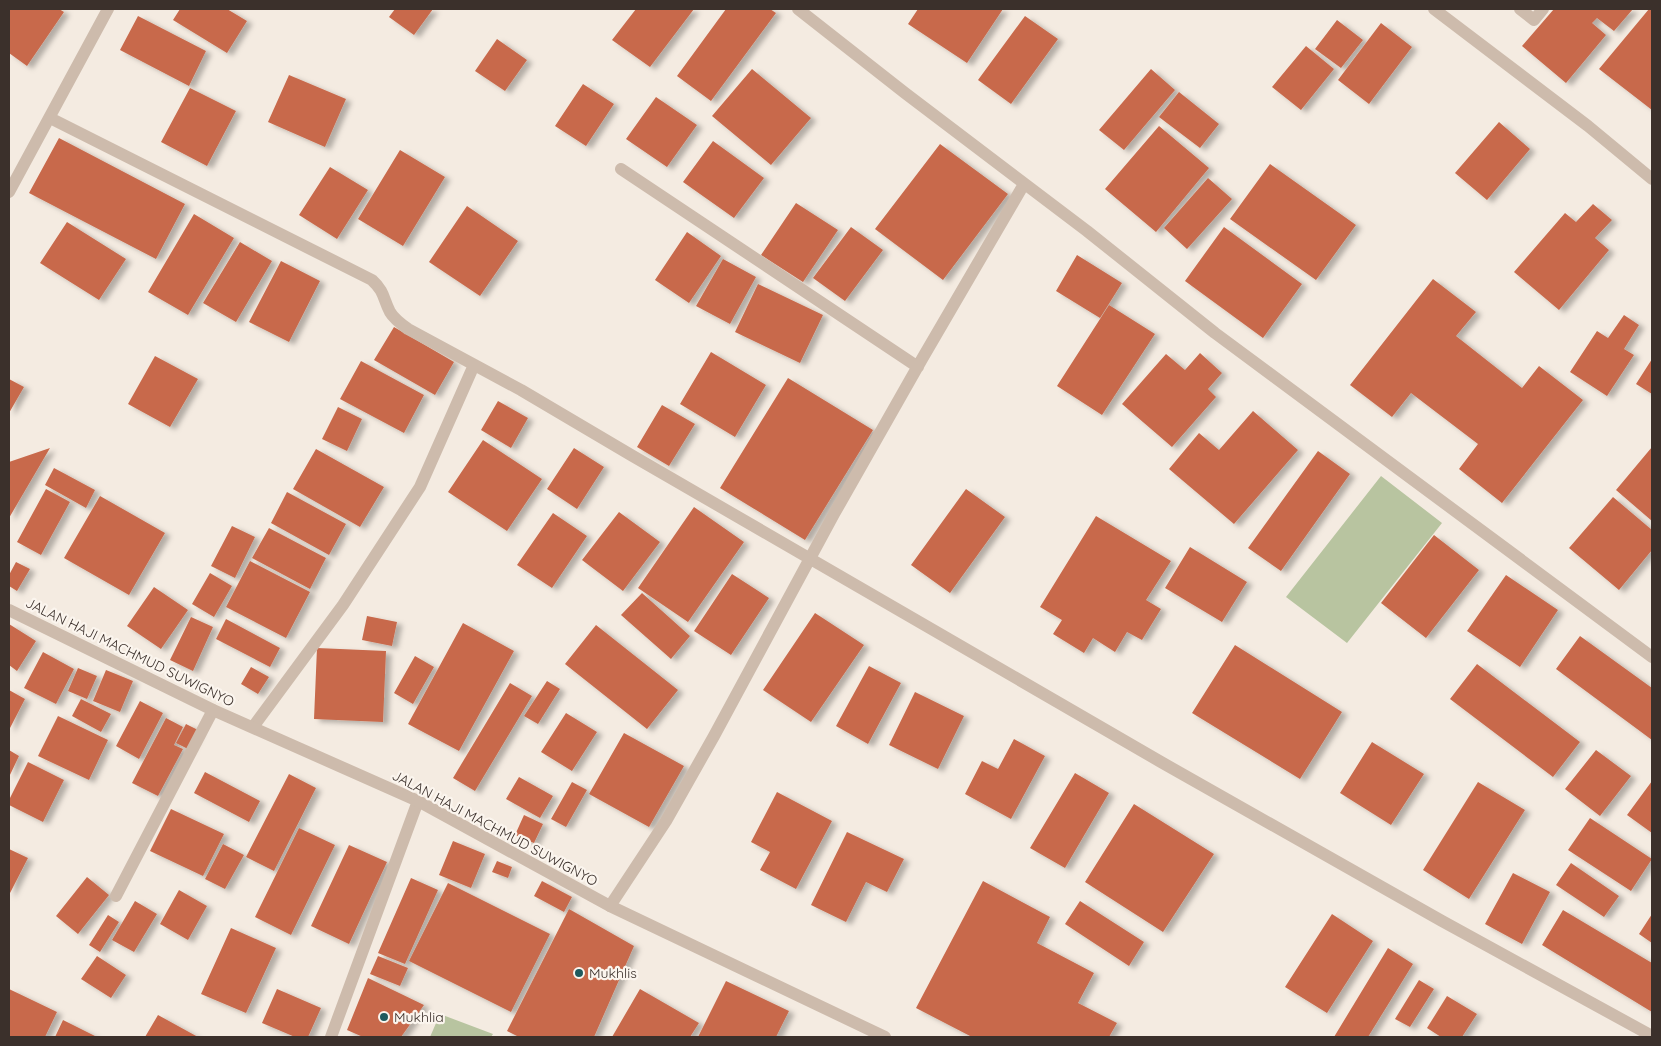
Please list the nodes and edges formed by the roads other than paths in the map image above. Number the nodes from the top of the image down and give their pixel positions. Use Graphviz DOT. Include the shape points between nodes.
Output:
graph roads {
  1 [pos="108,9"];
  2 [pos="798,9"];
  3 [pos="1434,9"];
  4 [pos="1520,9"];
  5 [pos="1543,9"];
  6 [pos="50,118"];
  7 [pos="621,169"];
  8 [pos="1652,179"];
  9 [pos="1024,184"];
  10 [pos="9,192"];
  11 [pos="474,365"];
  12 [pos="918,367"];
  13 [pos="809,559"];
  14 [pos="9,610"];
  15 [pos="1652,658"];
  16 [pos="213,710"];
  17 [pos="254,727"];
  18 [pos="418,801"];
  19 [pos="116,896"];
  20 [pos="610,906"];
  21 [pos="1652,1036"];
  22 [pos="332,1037"];
  23 [pos="885,1037"];
  1 -- 6 [label="street"];
  2 -- 9 [label="street"];
  3 -- 8 [label="street"];
  4 -- 5 [label="street" via="1534,20"];
  6 -- 10 [label="street"];
  6 -- 11 [label="street" via="372,280 380,287 390,312 398,322"];
  7 -- 12 [label="street"];
  9 -- 12 [label="street"];
  9 -- 15 [label="street" via="1238,350"];
  11 -- 13 [label="street"];
  11 -- 17 [label="street" via="420,487 343,604"];
  12 -- 13 [label="street"];
  13 -- 20 [label="street" via="666,821"];
  13 -- 21 [label="street" via="1287,834"];
  14 -- 16 [label="street, JALAN HAJI MACHMUD SUWIGNYO"];
  16 -- 17 [label="street, JALAN HAJI MACHMUD SUWIGNYO"];
  16 -- 19 [label="street"];
  17 -- 18 [label="street, JALAN HAJI MACHMUD SUWIGNYO"];
  18 -- 20 [label="street, JALAN HAJI MACHMUD SUWIGNYO"];
  18 -- 22 [label="street"];
  20 -- 23 [label="street, JALAN HAJI MACHMUD SUWIGNYO"];
}
